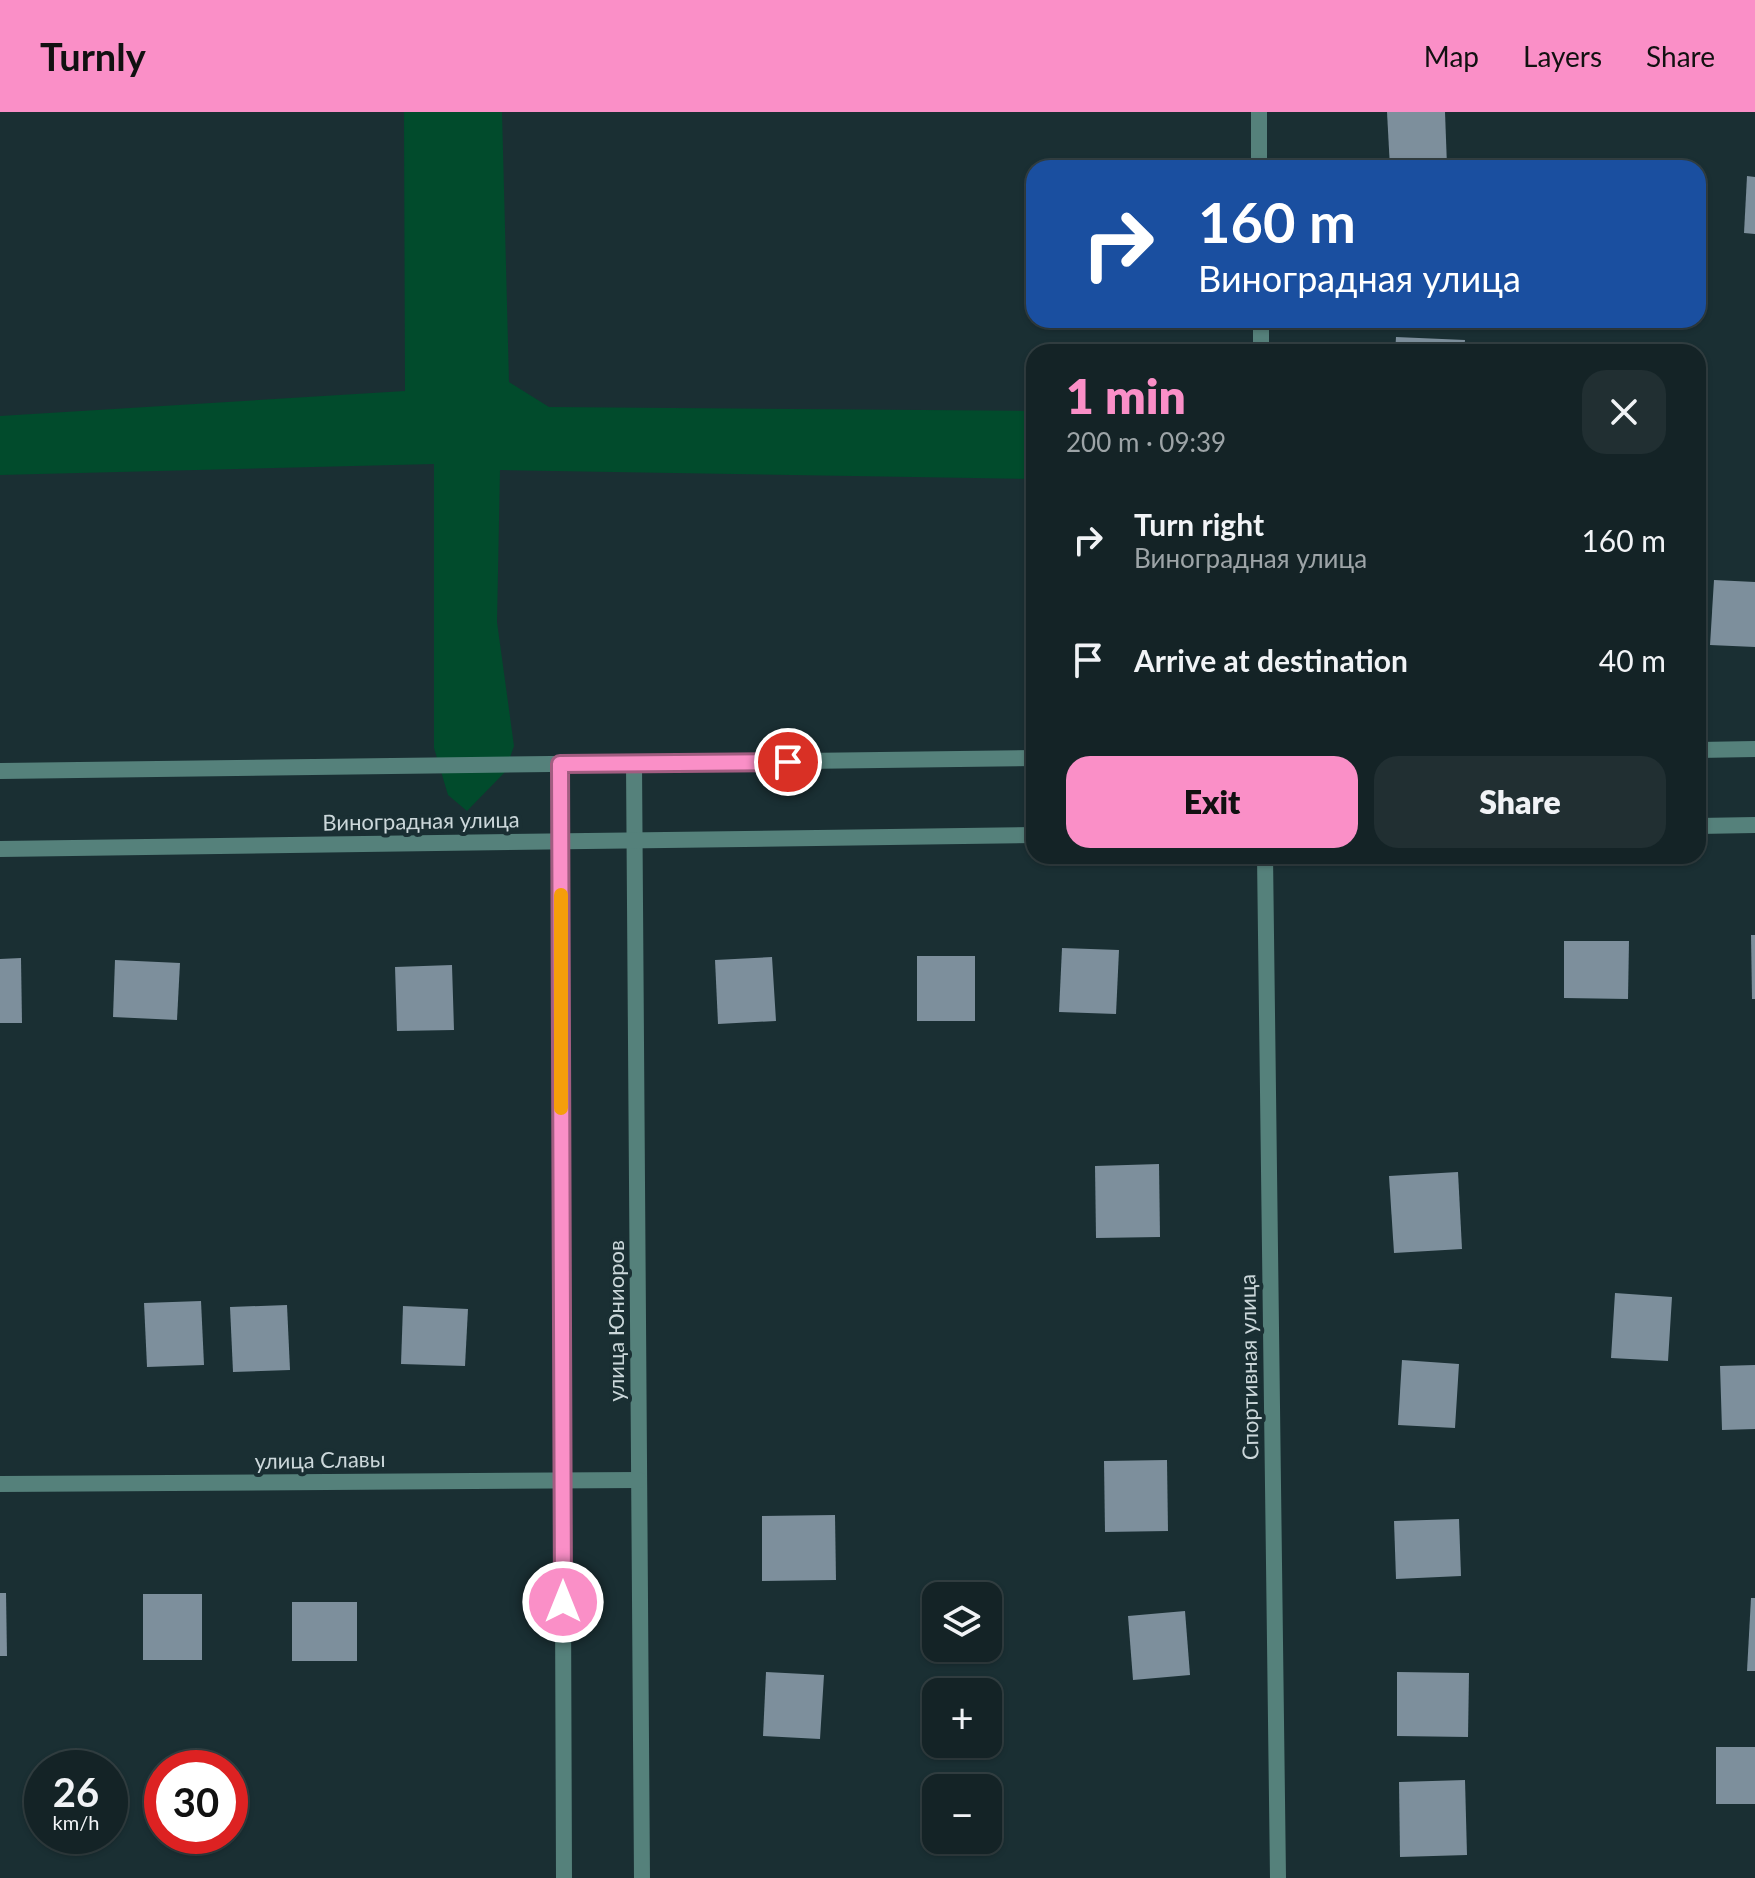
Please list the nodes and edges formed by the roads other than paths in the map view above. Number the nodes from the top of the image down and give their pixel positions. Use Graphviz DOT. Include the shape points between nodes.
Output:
graph roads {
  1 [pos="1259,112"];
  2 [pos="1259,160"];
  3 [pos="1755,749"];
  4 [pos="1706,750"];
  5 [pos="1026,758"];
  6 [pos="560,764"];
  7 [pos="634,764"];
  8 [pos="0,771"];
  9 [pos="1755,825"];
  10 [pos="1706,826"];
  11 [pos="1026,835"];
  12 [pos="635,841"];
  13 [pos="560,842"];
  14 [pos="0,849"];
  15 [pos="1265,864"];
  16 [pos="562,1479"];
  17 [pos="639,1480"];
  18 [pos="0,1484"];
  19 [pos="564,1878"];
  20 [pos="642,1878"];
  21 [pos="1278,1878"];
  1 -- 2 [label="street"];
  3 -- 4 [label="street"];
  5 -- 7 [label="street"];
  6 -- 7 [label="street"];
  6 -- 8 [label="street"];
  6 -- 13 [label="street"];
  7 -- 12 [label="street, улица Юниоров"];
  9 -- 10 [label="street"];
  11 -- 12 [label="street, Виноградная улица"];
  12 -- 13 [label="street, Виноградная улица"];
  12 -- 17 [label="street, улица Юниоров"];
  13 -- 14 [label="street, Виноградная улица"];
  13 -- 16 [label="street"];
  15 -- 21 [label="street, Спортивная улица"];
  16 -- 17 [label="street, улица Славы"];
  16 -- 18 [label="street, улица Славы"];
  16 -- 19 [label="street"];
  17 -- 20 [label="street, улица Юниоров"];
}
